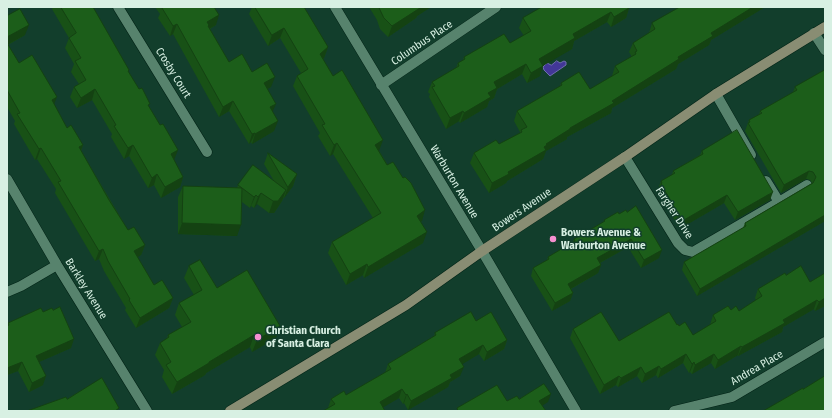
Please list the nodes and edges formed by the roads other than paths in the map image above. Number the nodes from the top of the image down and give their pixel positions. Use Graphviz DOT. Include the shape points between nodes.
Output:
graph roads {
  1 [pos="118,7"];
  2 [pos="335,7"];
  3 [pos="496,7"];
  4 [pos="825,27"];
  5 [pos="814,33"];
  6 [pos="825,50"];
  7 [pos="381,85"];
  8 [pos="716,94"];
  9 [pos="207,152"];
  10 [pos="625,157"];
  11 [pos="7,179"];
  12 [pos="807,185"];
  13 [pos="779,202"];
  14 [pos="482,251"];
  15 [pos="57,265"];
  16 [pos="7,292"];
  17 [pos="825,342"];
  18 [pos="147,411"];
  19 [pos="230,411"];
  20 [pos="576,411"];
  21 [pos="674,411"];
  1 -- 9 [label="street, Crosby Court"];
  2 -- 7 [label="street, Warburton Avenue"];
  3 -- 7 [label="street, Columbus Place"];
  4 -- 5 [label="main road, Bowers Avenue"];
  5 -- 6 [label="street"];
  5 -- 8 [label="main road, Bowers Avenue"];
  7 -- 14 [label="street, Warburton Avenue"];
  8 -- 10 [label="main road, Bowers Avenue"];
  8 -- 13 [label="street"];
  10 -- 13 [label="street, Fargher Drive" via="684,250 693,252"];
  10 -- 14 [label="main road, Bowers Avenue"];
  11 -- 15 [label="street, Barkley Avenue"];
  12 -- 13 [label="street, Fargher Drive"];
  14 -- 19 [label="main road, Bowers Avenue" via="406,305"];
  14 -- 20 [label="street, Warburton Avenue"];
  15 -- 16 [label="street"];
  15 -- 18 [label="street, Barkley Avenue"];
  17 -- 21 [label="street, Andrea Place" via="732,397"];
}
